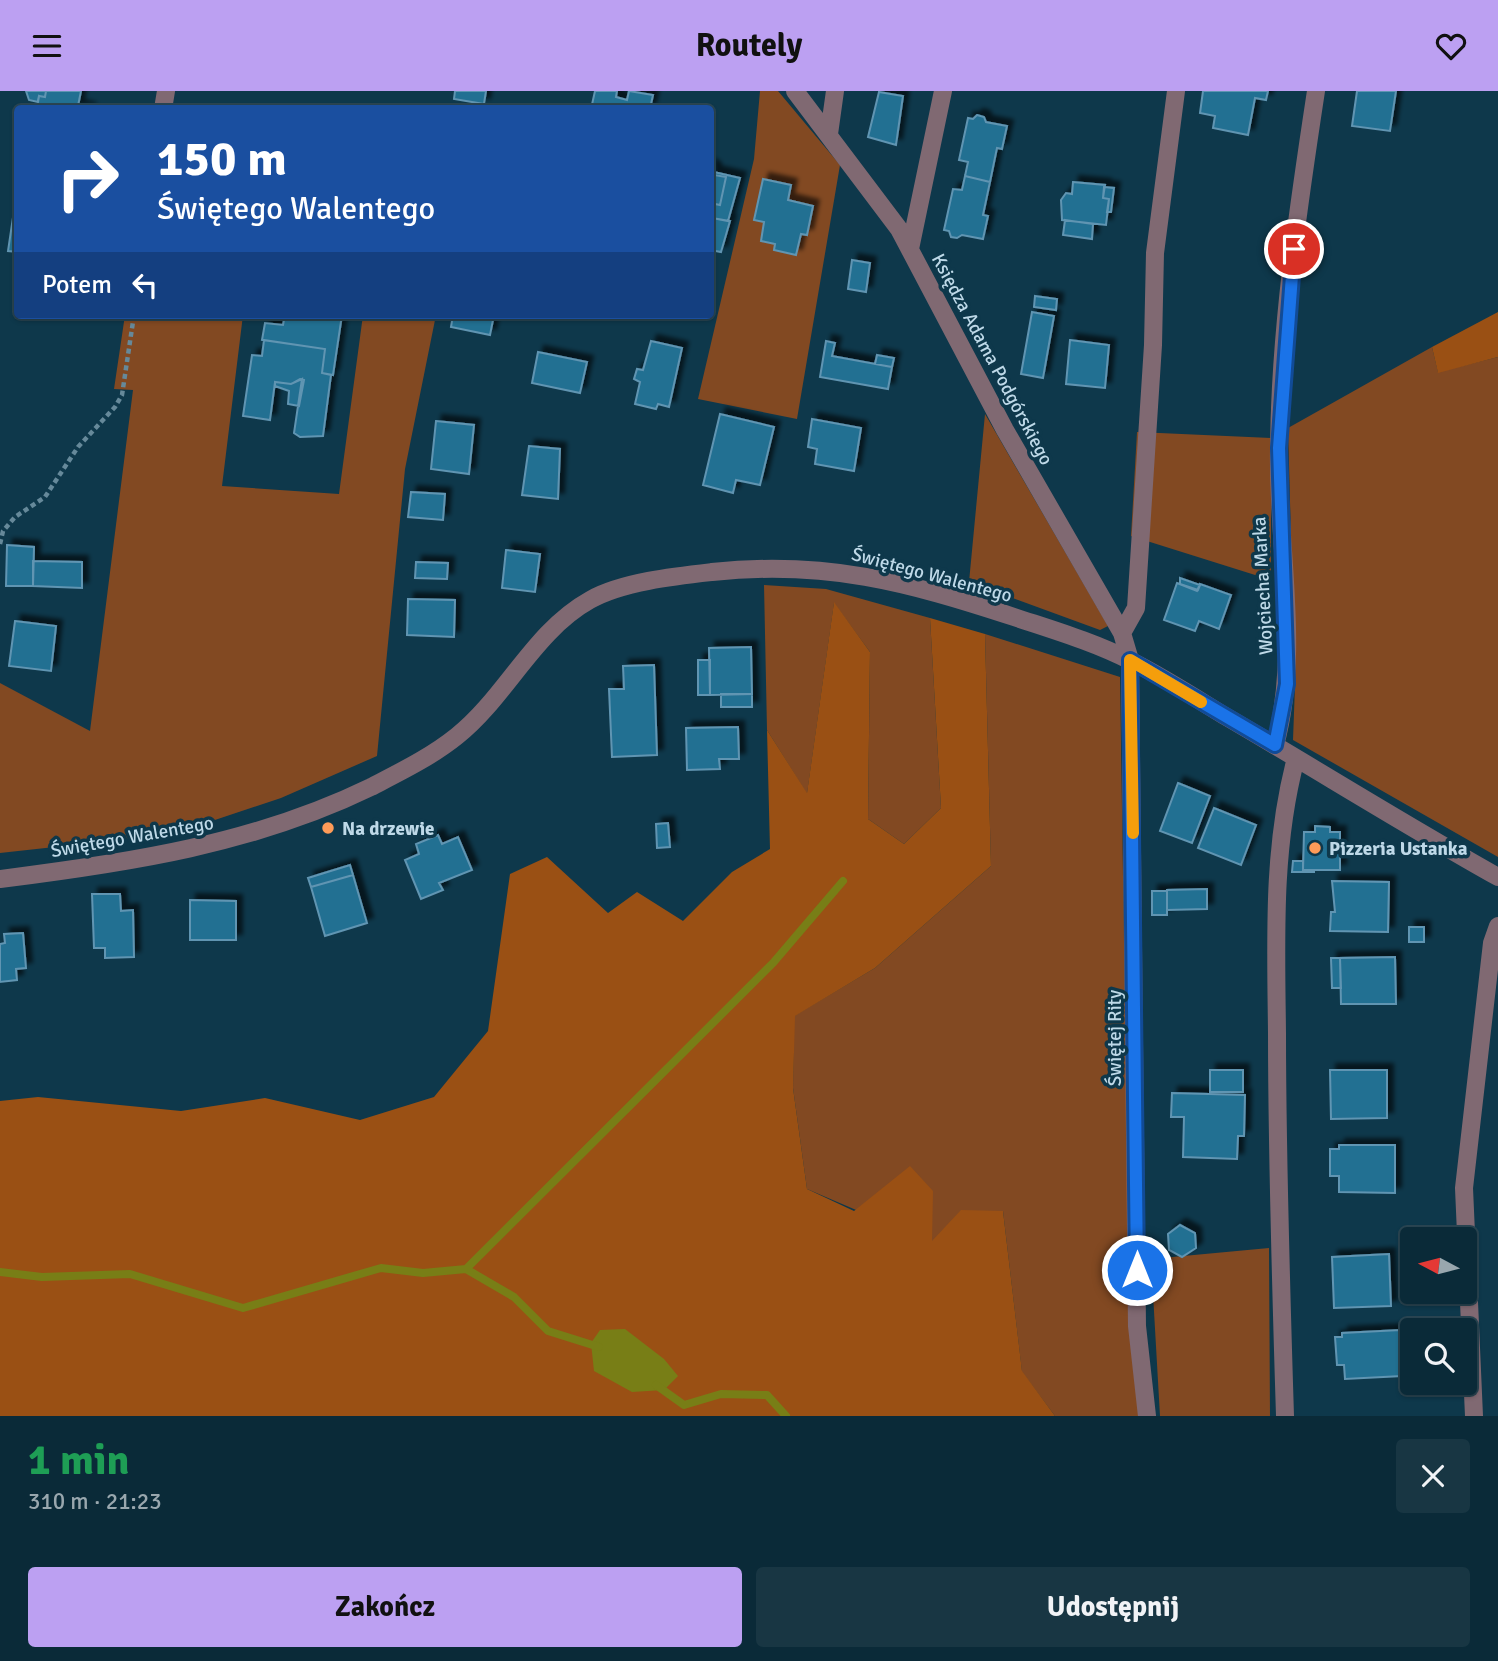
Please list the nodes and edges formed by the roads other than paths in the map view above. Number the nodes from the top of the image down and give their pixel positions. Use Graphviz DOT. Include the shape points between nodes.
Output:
graph roads {
  1 [pos="795,91"];
  2 [pos="835,91"];
  3 [pos="943,91"];
  4 [pos="1176,91"];
  5 [pos="1316,91"];
  6 [pos="829,134"];
  7 [pos="910,249"];
  8 [pos="1122,633"];
  9 [pos="1130,660"];
  10 [pos="1275,745"];
  11 [pos="1296,758"];
  12 [pos="1498,877"];
  13 [pos="0,879"];
  14 [pos="1498,926"];
  15 [pos="1147,1416"];
  16 [pos="1285,1416"];
  17 [pos="1474,1416"];
  1 -- 6 [label="street, Księdza Adama Podgórskiego"];
  2 -- 6 [label="street"];
  3 -- 7 [label="street"];
  4 -- 8 [label="street" via="1155,253 1136,608"];
  5 -- 10 [label="street, Wojciecha Marka" via="1299,200 1283,373 1279,514 1287,684"];
  6 -- 7 [label="street, Księdza Adama Podgórskiego"];
  7 -- 8 [label="street, Księdza Adama Podgórskiego" via="1005,430"];
  8 -- 9 [label="street, Księdza Adama Podgórskiego"];
  9 -- 10 [label="street, Świętego Walentego"];
  9 -- 13 [label="street, Świętego Walentego" via="954,597 850,573 753,568 685,575 592,598 556,624 478,720 447,744 338,803 184,852"];
  9 -- 15 [label="street, Świętej Rity" via="1137,1326"];
  10 -- 11 [label="street, Świętego Walentego"];
  11 -- 12 [label="street, Świętego Walentego"];
  11 -- 16 [label="street" via="1276,870"];
  14 -- 17 [label="street" via="1492,943 1464,1188"];
}
